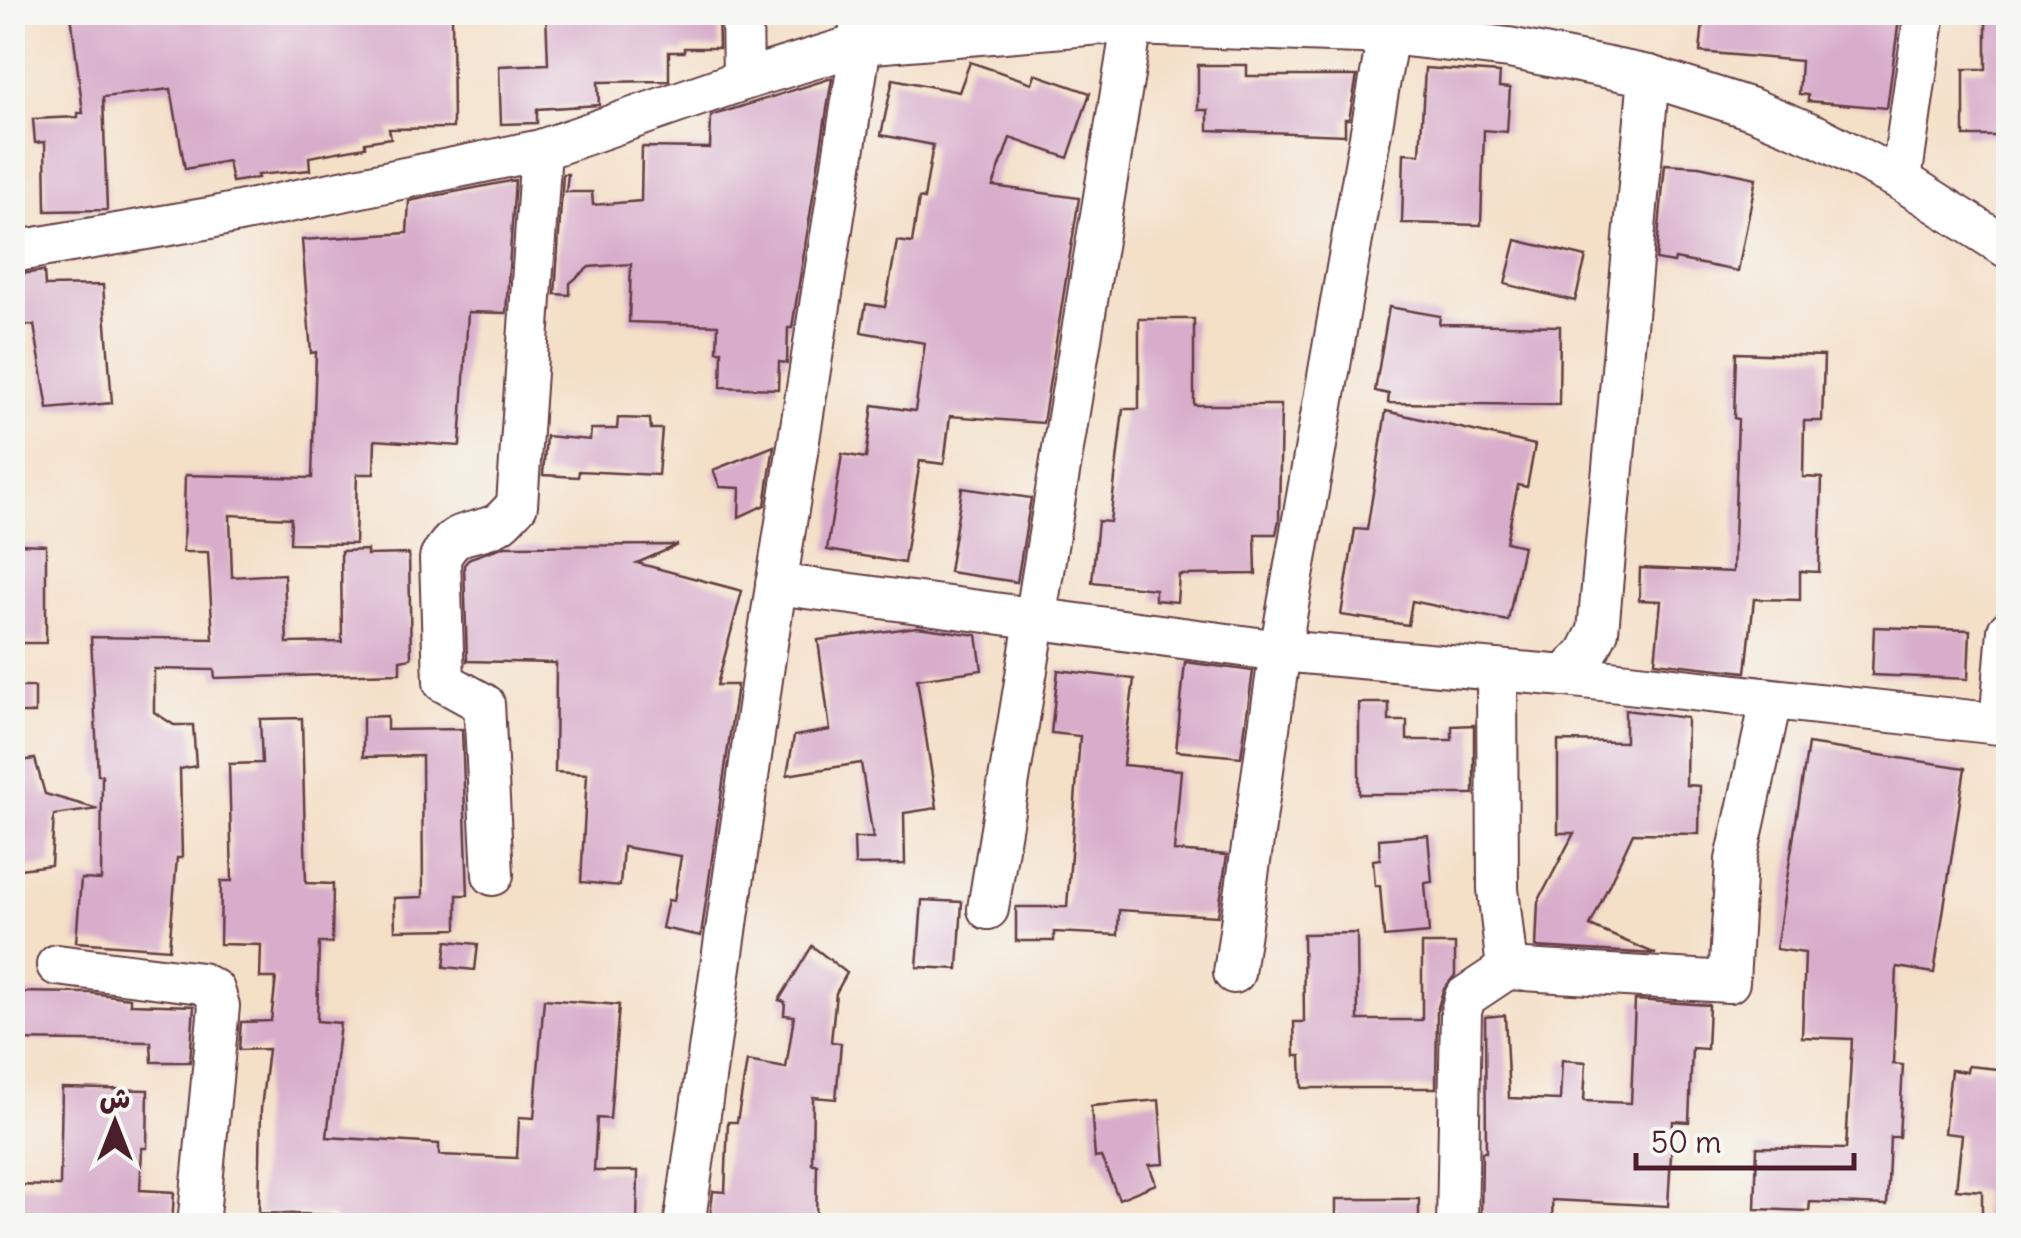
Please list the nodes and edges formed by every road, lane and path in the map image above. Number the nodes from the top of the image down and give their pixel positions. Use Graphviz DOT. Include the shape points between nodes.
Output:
graph roads {
  1 [pos="742,12"];
  2 [pos="1925,12"];
  3 [pos="1110,21"];
  4 [pos="860,28"];
  5 [pos="1388,34"];
  6 [pos="1649,76"];
  7 [pos="744,80"];
  8 [pos="540,150"];
  9 [pos="1901,180"];
  10 [pos="2008,210"];
  11 [pos="1968,222"];
  12 [pos="2008,248"];
  13 [pos="12,252"];
  14 [pos="776,584"];
  15 [pos="1035,618"];
  16 [pos="2008,630"];
  17 [pos="1280,651"];
  18 [pos="1497,670"];
  19 [pos="1565,676"];
  20 [pos="1771,700"];
  21 [pos="2004,725"];
  22 [pos="493,875"];
  23 [pos="988,909"];
  24 [pos="56,965"];
  25 [pos="1508,969"];
  26 [pos="1234,973"];
  27 [pos="198,1226"];
  28 [pos="684,1226"];
  29 [pos="1457,1226"];
  1 -- 7 [label="street"];
  2 -- 9 [label="street"];
  3 -- 4 [label="street"];
  3 -- 5 [label="street"];
  3 -- 15 [label="street"];
  4 -- 7 [label="street"];
  4 -- 14 [label="street"];
  5 -- 6 [label="street" via="1509,48"];
  5 -- 17 [label="street"];
  6 -- 9 [label="street" via="1752,109"];
  6 -- 19 [label="street" via="1598,630"];
  7 -- 8 [label="street"];
  8 -- 13 [label="street"];
  8 -- 22 [label="street" via="517,505 496,526 462,533 440,558 444,682 484,704"];
  9 -- 11 [label="street"];
  10 -- 11 [label="street"];
  11 -- 12 [label="street"];
  14 -- 15 [label="street"];
  14 -- 28 [label="street"];
  15 -- 17 [label="street"];
  15 -- 23 [label="street"];
  16 -- 21 [label="street"];
  17 -- 18 [label="street"];
  17 -- 26 [label="street"];
  18 -- 19 [label="street"];
  18 -- 25 [label="street" via="1498,889"];
  19 -- 20 [label="street"];
  20 -- 21 [label="street"];
  20 -- 25 [label="street" via="1736,860 1728,982"];
  24 -- 27 [label="street" via="214,990 219,1006"];
  25 -- 29 [label="street" via="1464,996"];
}
